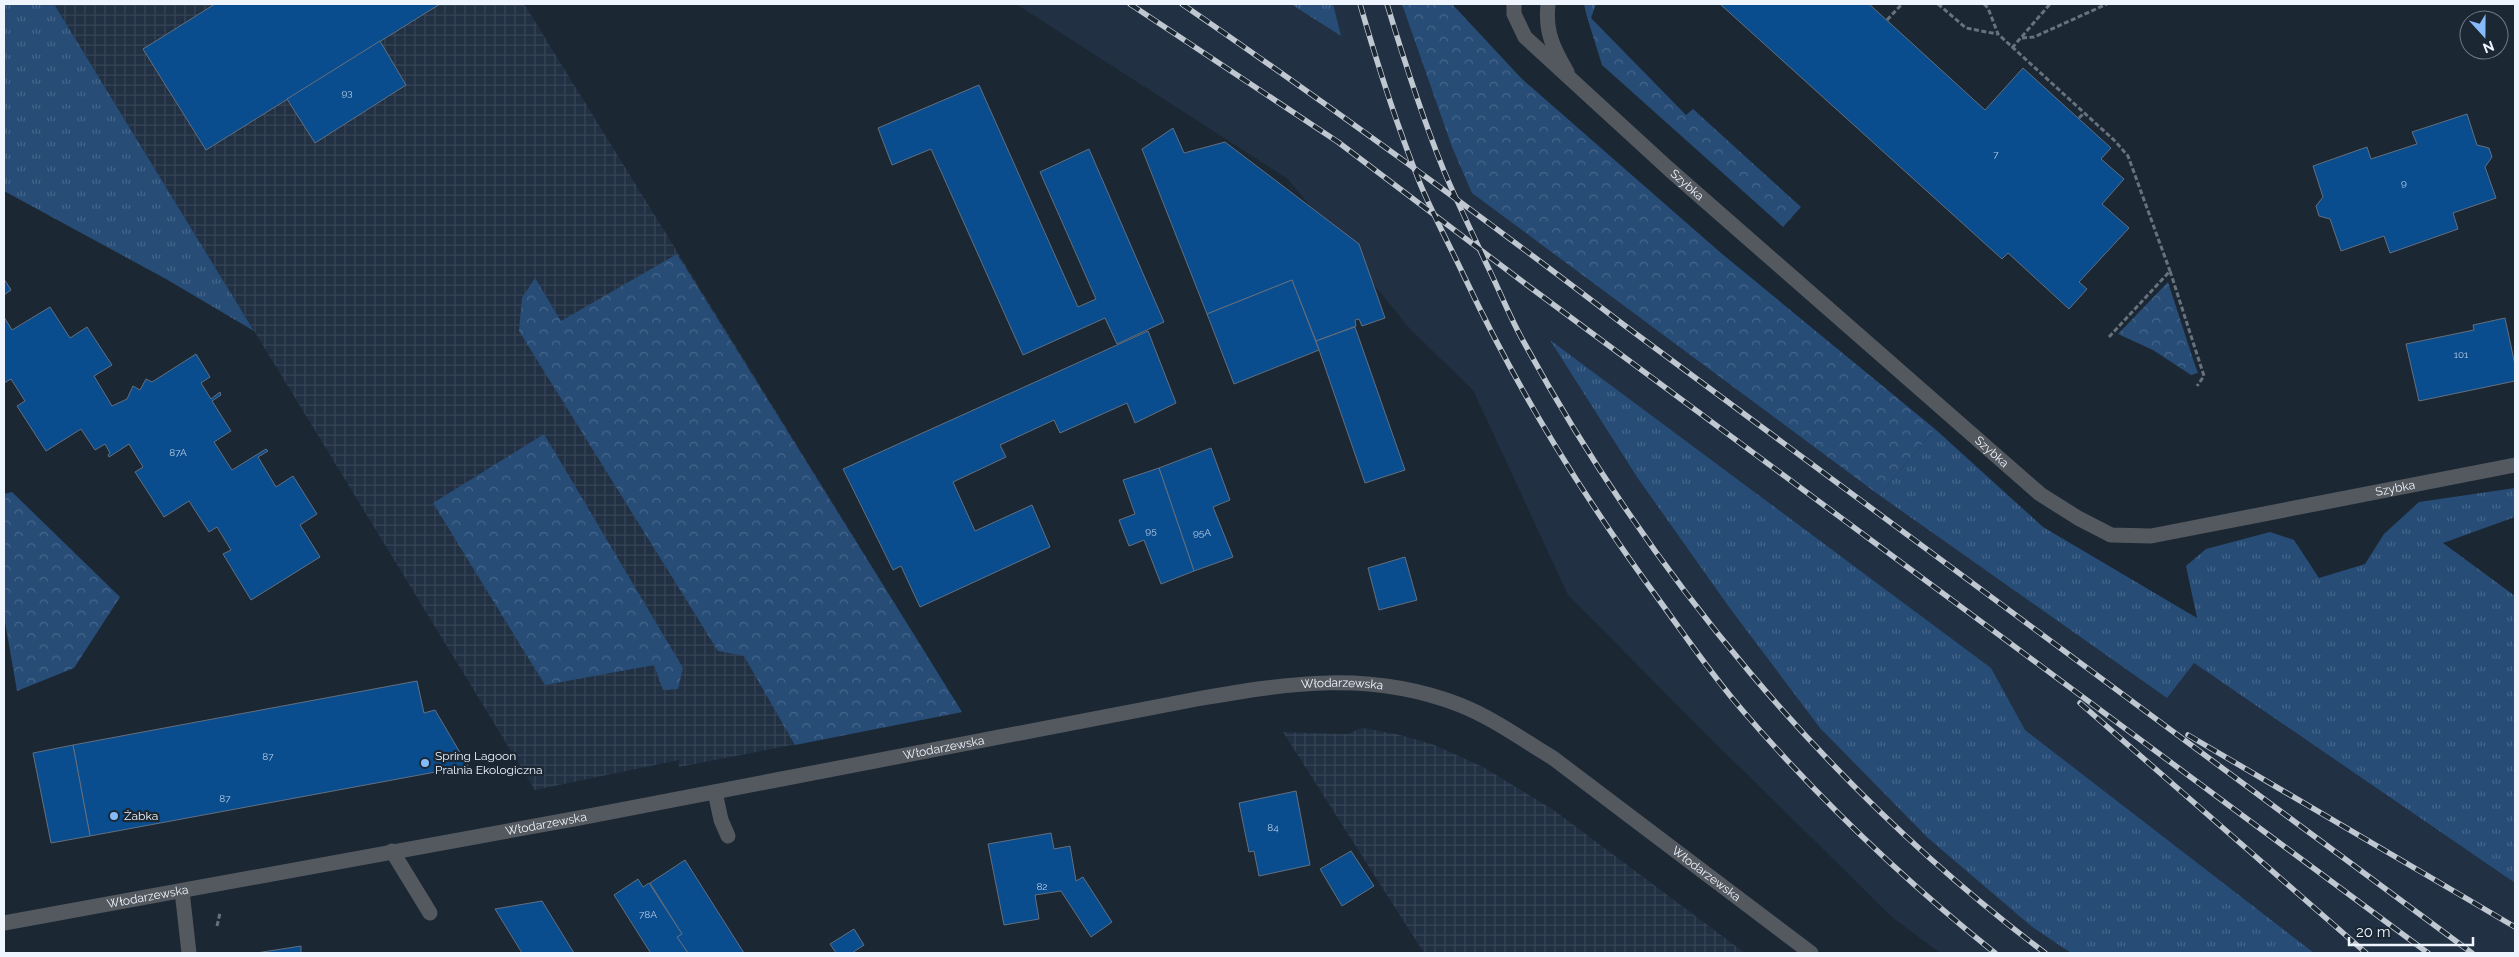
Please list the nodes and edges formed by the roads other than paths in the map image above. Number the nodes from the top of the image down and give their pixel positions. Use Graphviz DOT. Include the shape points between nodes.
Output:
graph roads {
  1 [pos="1514,4"];
  2 [pos="1548,4"];
  3 [pos="1574,84"];
  4 [pos="2515,465"];
  5 [pos="715,792"];
  6 [pos="728,836"];
  7 [pos="392,851"];
  8 [pos="182,891"];
  9 [pos="430,913"];
  10 [pos="4,923"];
  11 [pos="189,953"];
  12 [pos="1811,953"];
  1 -- 3 [label="street, Szybka" via="1514,14 1525,37"];
  2 -- 3 [label="street, Szybka" via="1548,35"];
  3 -- 4 [label="street, Szybka" via="2040,494 2111,535 2151,536"];
  5 -- 6 [label="street" via="720,820"];
  5 -- 7 [label="street, Włodarzewska"];
  5 -- 12 [label="street, Włodarzewska" via="1266,687 1350,682 1405,688 1460,705 1553,758"];
  7 -- 8 [label="street, Włodarzewska"];
  7 -- 9 [label="street"];
  8 -- 10 [label="street, Włodarzewska"];
  8 -- 11 [label="street"];
}
